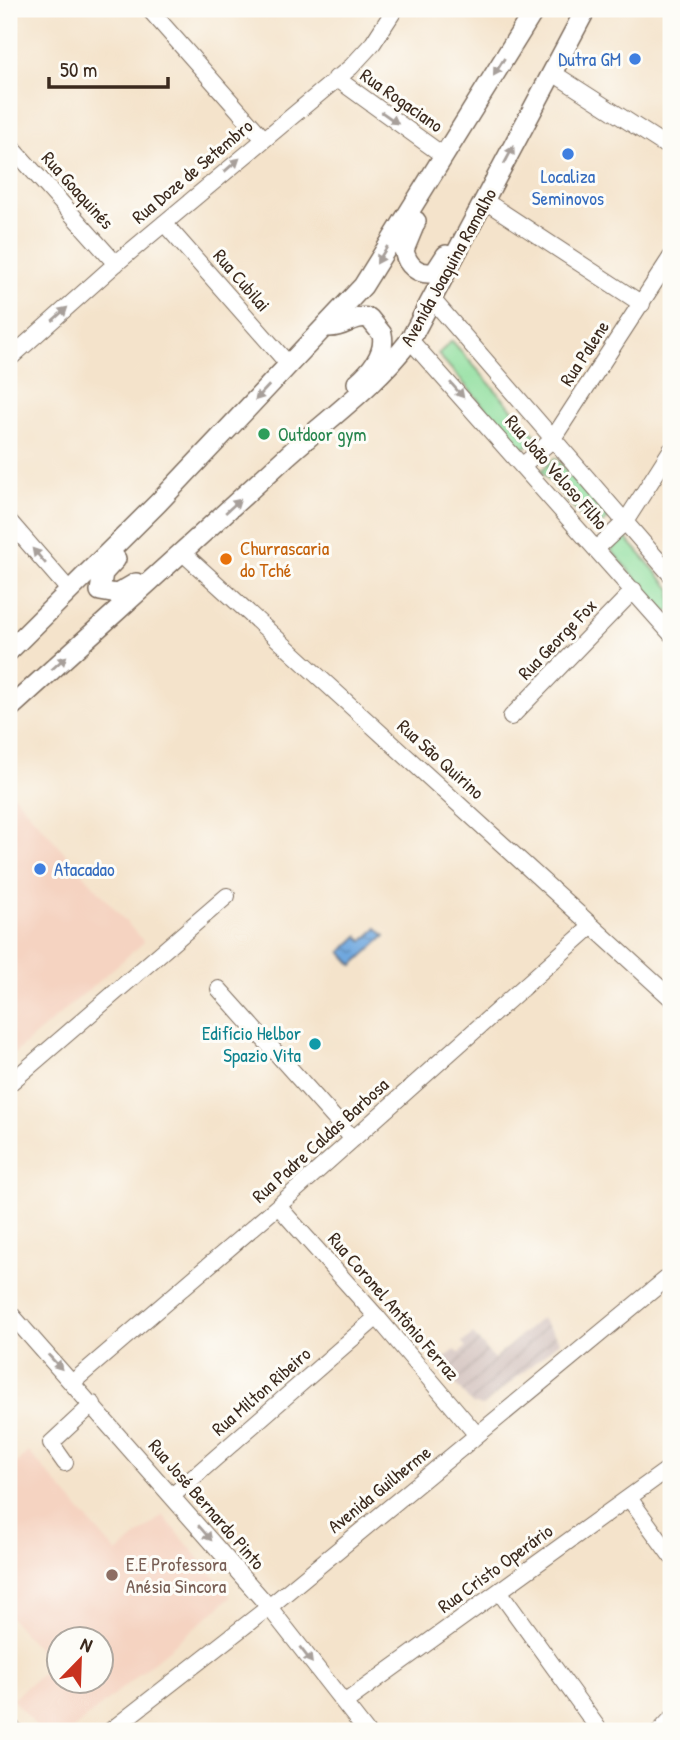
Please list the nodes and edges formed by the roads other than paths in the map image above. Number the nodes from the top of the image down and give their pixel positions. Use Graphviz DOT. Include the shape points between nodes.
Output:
graph roads {
  1 [pos="149,9"];
  2 [pos="395,9"];
  3 [pos="534,9"];
  4 [pos="586,9"];
  5 [pos="553,73"];
  6 [pos="336,78"];
  7 [pos="263,138"];
  8 [pos="9,144"];
  9 [pos="671,149"];
  10 [pos="444,156"];
  11 [pos="433,176"];
  12 [pos="485,201"];
  13 [pos="164,223"];
  14 [pos="463,241"];
  15 [pos="671,257"];
  16 [pos="116,264"];
  17 [pos="432,299"];
  18 [pos="642,304"];
  19 [pos="327,327"];
  20 [pos="410,340"];
  21 [pos="9,359"];
  22 [pos="289,365"];
  23 [pos="316,430"];
  24 [pos="552,440"];
  25 [pos="671,450"];
  26 [pos="523,465"];
  27 [pos="158,503"];
  28 [pos="9,521"];
  29 [pos="625,522"];
  30 [pos="596,549"];
  31 [pos="182,552"];
  32 [pos="671,575"];
  33 [pos="149,582"];
  34 [pos="69,590"];
  35 [pos="634,590"];
  36 [pos="670,628"];
  37 [pos="9,651"];
  38 [pos="9,709"];
  39 [pos="511,717"];
  40 [pos="227,896"];
  41 [pos="592,926"];
  42 [pos="219,989"];
  43 [pos="671,998"];
  44 [pos="9,1084"];
  45 [pos="353,1139"];
  46 [pos="278,1206"];
  47 [pos="671,1275"];
  48 [pos="9,1312"];
  49 [pos="377,1317"];
  50 [pos="73,1382"];
  51 [pos="93,1404"];
  52 [pos="477,1435"];
  53 [pos="65,1463"];
  54 [pos="671,1467"];
  55 [pos="172,1496"];
  56 [pos="628,1498"];
  57 [pos="671,1556"];
  58 [pos="499,1591"];
  59 [pos="269,1607"];
  60 [pos="344,1703"];
  61 [pos="671,1719"];
  62 [pos="9,1725"];
  63 [pos="15,1731"];
  64 [pos="110,1731"];
  65 [pos="366,1731"];
  66 [pos="600,1731"];
  67 [pos="660,1731"];
  1 -- 7 [label="street"];
  2 -- 6 [label="street, Rua Doze de Setembro" via="373,43"];
  3 -- 10 [label="main road, one-way"];
  4 -- 5 [label="main road, Avenida Joaquina Ramalho"];
  5 -- 9 [label="street"];
  12 -- 5 [label="main road, Avenida Joaquina Ramalho, one-way"];
  6 -- 7 [label="street, Rua Doze de Setembro"];
  6 -- 10 [label="street, Rua Rogaciano, one-way"];
  13 -- 7 [label="street, Rua Doze de Setembro, one-way"];
  8 -- 16 [label="street, Rua Goaquinés"];
  10 -- 11 [label="main road"];
  11 -- 14 [label="main road" via="432,192 410,232 405,258 418,271 436,272 451,247"];
  11 -- 19 [label="main road, one-way" via="363,286"];
  12 -- 14 [label="main road, Avenida Joaquina Ramalho"];
  12 -- 18 [label="street"];
  13 -- 16 [label="street, Rua Doze de Setembro"];
  13 -- 22 [label="street, Rua Cubilai"];
  14 -- 17 [label="main road, Avenida Joaquina Ramalho"];
  15 -- 18 [label="street, Rua Palene"];
  21 -- 16 [label="street, Rua Doze de Setembro, one-way"];
  17 -- 20 [label="main road, Avenida Joaquina Ramalho"];
  17 -- 24 [label="street, Rua João Veloso Filho"];
  18 -- 24 [label="street, Rua Palene"];
  19 -- 22 [label="main road"];
  19 -- 23 [label="main road" via="340,328 354,317 369,318 378,325 384,344 366,375 323,411"];
  20 -- 23 [label="main road, Avenida Joaquina Ramalho" via="378,379"];
  20 -- 26 [label="street, Rua João Veloso Filho, one-way"];
  22 -- 27 [label="main road, one-way"];
  31 -- 23 [label="main road, Avenida Joaquina Ramalho, one-way"];
  24 -- 26 [label="street, Rua Palene"];
  24 -- 29 [label="street, Rua João Veloso Filho"];
  25 -- 29 [label="street"];
  26 -- 30 [label="street, Rua João Veloso Filho"];
  27 -- 33 [label="main road" via="153,518 103,573 100,591 117,594 139,581"];
  27 -- 34 [label="main road"];
  34 -- 28 [label="street, one-way"];
  29 -- 30 [label="street"];
  29 -- 32 [label="street, Rua João Veloso Filho"];
  30 -- 35 [label="street, Rua João Veloso Filho"];
  31 -- 33 [label="main road, Avenida Joaquina Ramalho"];
  31 -- 41 [label="street, Rua São Quirino"];
  38 -- 33 [label="main road, Avenida Joaquina Ramalho, one-way"];
  34 -- 37 [label="main road"];
  35 -- 36 [label="street, Rua João Veloso Filho"];
  35 -- 39 [label="street, Rua George Fox"];
  40 -- 44 [label="street"];
  41 -- 43 [label="street, Rua São Quirino"];
  41 -- 45 [label="street, Rua Padre Caldas Barbosa"];
  42 -- 45 [label="street"];
  45 -- 46 [label="street, Rua Padre Caldas Barbosa"];
  46 -- 49 [label="street, Rua Coronel Antônio Ferraz"];
  46 -- 50 [label="street, Rua Padre Caldas Barbosa"];
  47 -- 52 [label="street, Avenida Guilherme"];
  48 -- 50 [label="street, Rua José Bernardo Pinto, one-way"];
  49 -- 52 [label="street, Rua Coronel Antônio Ferraz"];
  49 -- 55 [label="street, Rua Milton Ribeiro"];
  50 -- 51 [label="street, Rua José Bernardo Pinto"];
  51 -- 53 [label="street" via="51,1443"];
  51 -- 55 [label="street, Rua José Bernardo Pinto"];
  52 -- 59 [label="street, Avenida Guilherme"];
  54 -- 56 [label="street, Rua Cristo Operário"];
  55 -- 59 [label="street, Rua José Bernardo Pinto, one-way"];
  56 -- 57 [label="street"];
  56 -- 58 [label="street, Rua Cristo Operário"];
  58 -- 60 [label="street, Rua Cristo Operário"];
  58 -- 66 [label="street"];
  59 -- 60 [label="street, Rua José Bernardo Pinto, one-way"];
  59 -- 64 [label="street, Avenida Guilherme"];
  60 -- 65 [label="street, Rua José Bernardo Pinto"];
  61 -- 67 [label="street"];
  62 -- 63 [label="street"];
}
